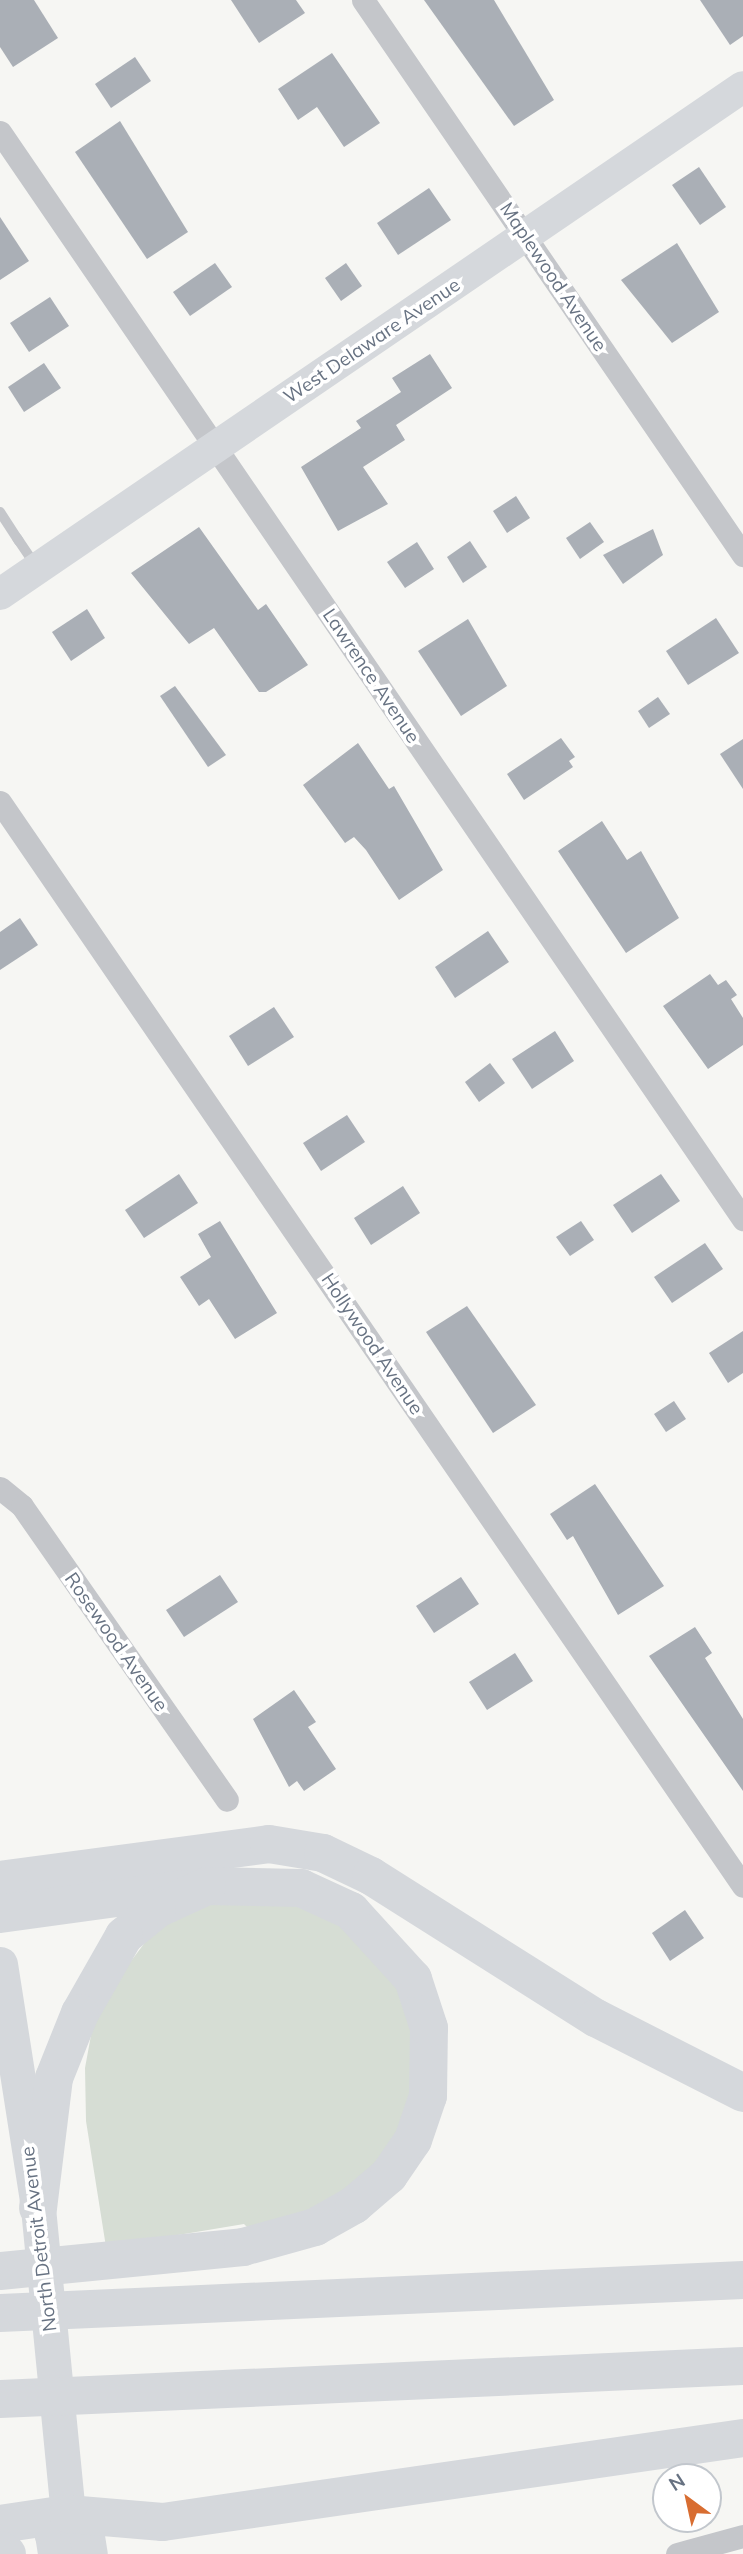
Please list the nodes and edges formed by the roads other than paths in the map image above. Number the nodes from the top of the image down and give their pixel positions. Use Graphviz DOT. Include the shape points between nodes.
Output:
graph roads {
  1 [pos="363,0"];
  2 [pos="743,87"];
  3 [pos="0,132"];
  4 [pos="525,236"];
  5 [pos="215,449"];
  6 [pos="0,512"];
  7 [pos="743,555"];
  8 [pos="37,569"];
  9 [pos="0,594"];
  10 [pos="0,802"];
  11 [pos="743,1219"];
  12 [pos="0,1488"];
  13 [pos="227,1801"];
  14 [pos="0,1880"];
  15 [pos="207,1886"];
  16 [pos="743,1886"];
  17 [pos="0,1914"];
  18 [pos="0,1964"];
  19 [pos="743,2093"];
  20 [pos="38,2208"];
  21 [pos="0,2271"];
  22 [pos="743,2280"];
  23 [pos="0,2313"];
  24 [pos="743,2366"];
  25 [pos="0,2399"];
  26 [pos="743,2438"];
  27 [pos="68,2514"];
  28 [pos="0,2524"];
  29 [pos="743,2536"];
  30 [pos="0,2550"];
  31 [pos="7,2554"];
  32 [pos="55,2554"];
  33 [pos="90,2554"];
  34 [pos="677,2554"];
  1 -- 4 [label="street, Maplewood Avenue"];
  2 -- 4 [label="street, West Delaware Avenue"];
  3 -- 5 [label="street, Lawrence Avenue"];
  4 -- 5 [label="street, West Delaware Avenue"];
  4 -- 7 [label="street, Maplewood Avenue"];
  5 -- 8 [label="street, West Delaware Avenue"];
  5 -- 11 [label="street, Lawrence Avenue"];
  6 -- 8 [label="lane"];
  8 -- 9 [label="street, West Delaware Avenue"];
  10 -- 16 [label="street, Hollywood Avenue"];
  12 -- 13 [label="street, Rosewood Avenue" via="22,1506"];
  14 -- 19 [label="highway" via="269,1844 323,1853 596,2018"];
  15 -- 17 [label="highway"];
  15 -- 20 [label="highway" via="157,1909 124,1936 102,1969 54,2078"];
  15 -- 21 [label="highway" via="301,1888 351,1912 386,1942 413,1979 429,2028 428,2096 413,2140 389,2175 354,2205 282,2240"];
  18 -- 20 [label="main road, North Detroit Avenue"];
  20 -- 27 [label="main road, North Detroit Avenue"];
  22 -- 23 [label="highway"];
  24 -- 25 [label="highway"];
  26 -- 27 [label="highway" via="163,2522"];
  27 -- 28 [label="highway"];
  27 -- 32 [label="main road" via="52,2535"];
  27 -- 33 [label="main road" via="86,2530"];
  29 -- 34 [label="street"];
  30 -- 31 [label="highway"];
}
